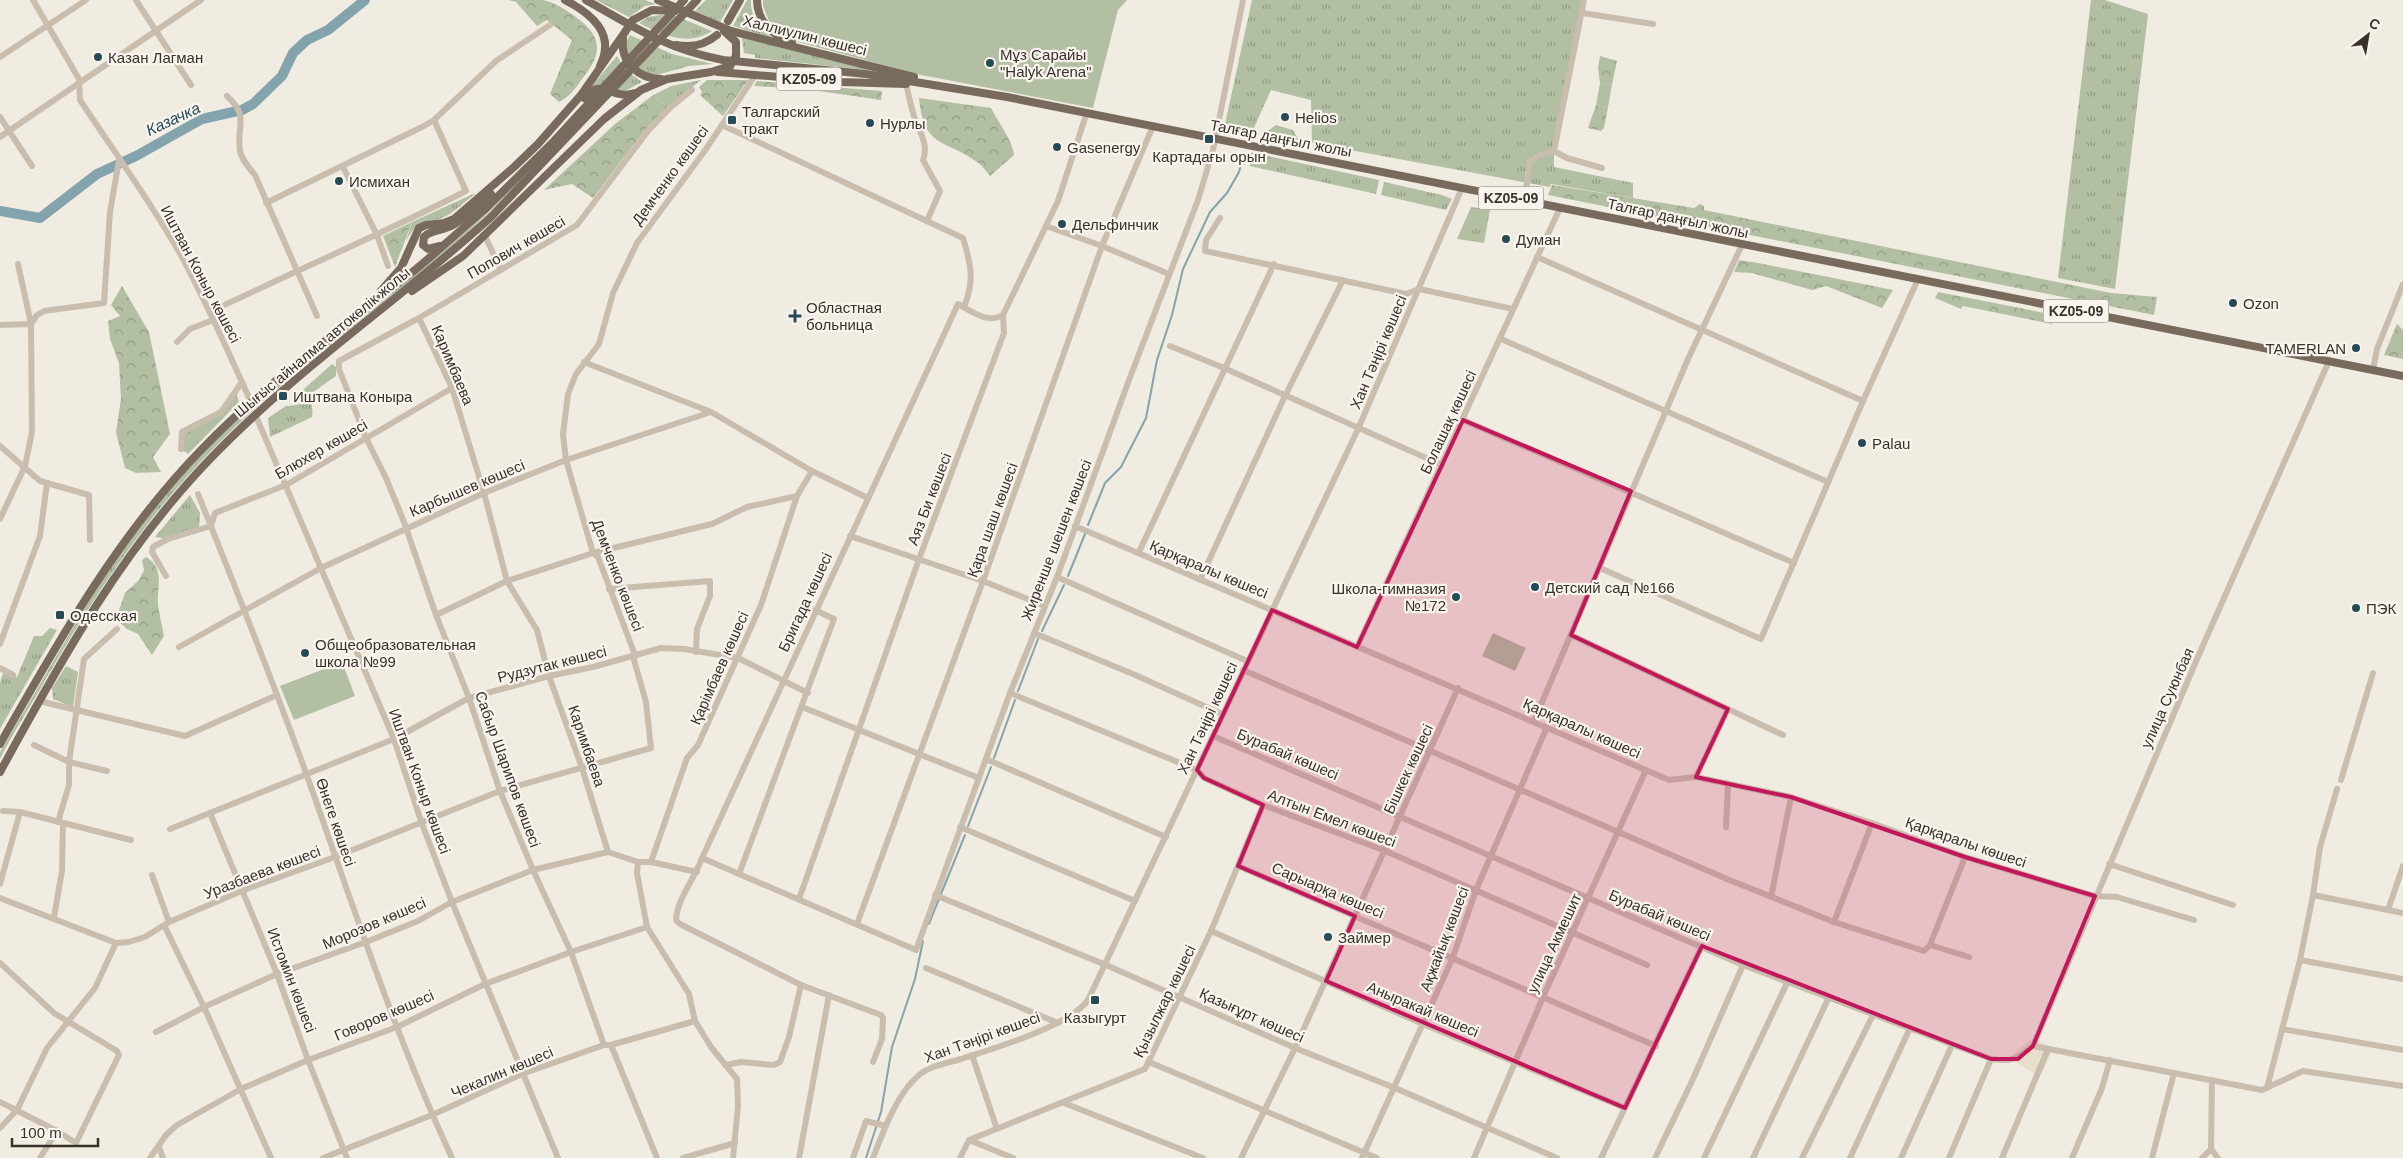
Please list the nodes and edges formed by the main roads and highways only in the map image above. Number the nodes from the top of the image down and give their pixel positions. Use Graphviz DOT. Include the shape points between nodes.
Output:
graph roads {
  1 [pos="566,0"];
  2 [pos="586,0"];
  3 [pos="658,0"];
  4 [pos="684,0"];
  5 [pos="697,0"];
  6 [pos="740,0"];
  7 [pos="757,0"];
  8 [pos="692,16"];
  9 [pos="728,21"];
  10 [pos="715,25"];
  11 [pos="637,29"];
  12 [pos="624,35"];
  13 [pos="717,35"];
  14 [pos="822,54"];
  15 [pos="711,72"];
  16 [pos="594,78"];
  17 [pos="667,79"];
  18 [pos="948,86"];
  19 [pos="641,90"];
  20 [pos="450,240"];
  21 [pos="389,304"];
  22 [pos="351,319"];
  23 [pos="2403,376"];
  24 [pos="0,744"];
  25 [pos="0,772"];
  1 -- 16 [label="main road" via="595,20 604,35 604,54"];
  2 -- 11 [label="main road, Халлиулин көшесі"];
  3 -- 8 [label="main road, Халлиулин көшесі"];
  4 -- 20 [label="main road, Шығыс айналма автокөлік жолы, bridge" via="554,141"];
  5 -- 21 [label="main road, Шығыс айналма автокөлік жолы, bridge" via="490,217"];
  6 -- 9 [label="main road"];
  7 -- 14 [label="main road" via="757,10 770,30 789,42"];
  8 -- 10 [label="main road, Халлиулин көшесі"];
  8 -- 12 [label="main road, bridge" via="670,10 652,10 633,20"];
  10 -- 14 [label="main road, Халлиулин көшесі / KZ05-09"];
  10 -- 15 [label="main road, bridge" via="729,33 736,42 736,56 730,66"];
  11 -- 13 [label="main road" via="688,47 702,44"];
  11 -- 18 [label="main road, Халлиулин көшесі" via="680,50 723,60 866,74"];
  12 -- 16 [label="main road"];
  12 -- 17 [label="main road" via="622,51 631,66 647,77"];
  14 -- 18 [label="main road, Халлиулин көшесі / KZ05-09"];
  15 -- 17 [label="main road"];
  15 -- 18 [label="main road, KZ05-09"];
  16 -- 22 [label="main road" via="538,144 470,207 451,220 419,228 395,276"];
  17 -- 19 [label="main road"];
  18 -- 23 [label="main road, Талғар даңғыл жолы / KZ05-09"];
  19 -- 20 [label="main road" via="626,95 601,88 592,90 542,146 477,208 452,226 427,234 423,243 432,250"];
  19 -- 21 [label="main road" via="604,119 485,236 436,276"];
  20 -- 22 [label="main road, Шығыс айналма автокөлік жолы"];
  21 -- 25 [label="main road, Шығыс айналма автокөлік жолы" via="255,414 191,479 136,546 90,615"];
  22 -- 24 [label="main road, Шығыс айналма автокөлік жолы" via="251,402 202,448 159,496 99,576"];
}
